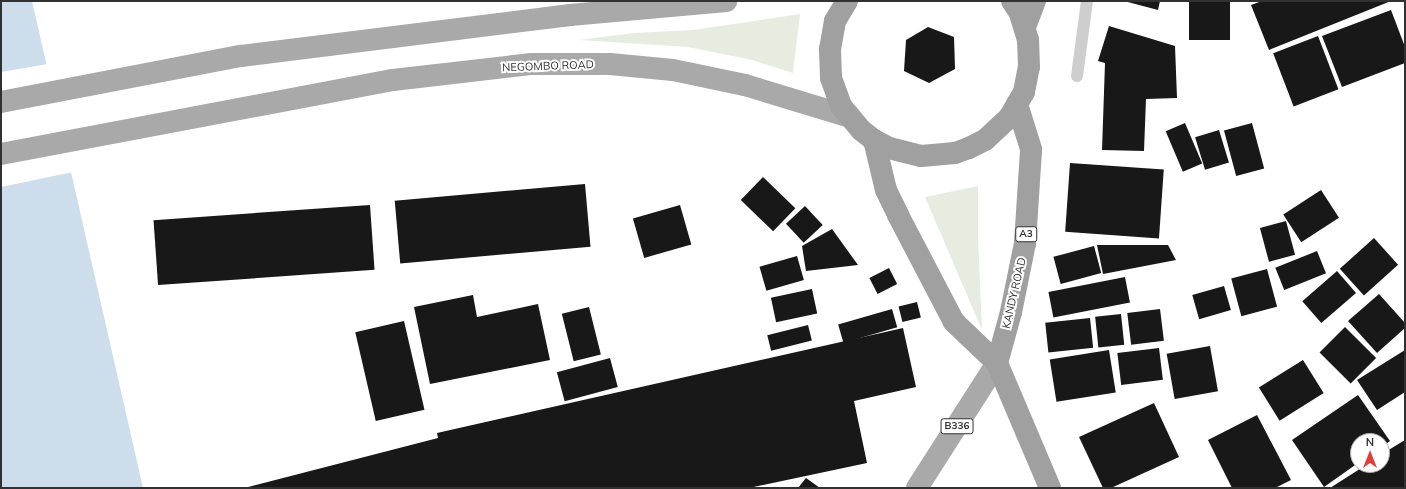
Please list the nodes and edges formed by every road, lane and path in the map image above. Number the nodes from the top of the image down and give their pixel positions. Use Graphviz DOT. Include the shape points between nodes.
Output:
graph roads {
  1 [pos="726,1"];
  2 [pos="847,1"];
  3 [pos="1012,1"];
  4 [pos="1035,1"];
  5 [pos="1087,1"];
  6 [pos="1024,28"];
  7 [pos="1077,76"];
  8 [pos="1,102"];
  9 [pos="1017,104"];
  10 [pos="850,117"];
  11 [pos="874,140"];
  12 [pos="1,154"];
  13 [pos="997,363"];
  14 [pos="917,488"];
  15 [pos="1050,488"];
  1 -- 8 [label="main road" via="570,15 241,56"];
  2 -- 10 [label="highway" via="835,21 830,64 831,78 841,106"];
  3 -- 6 [label="highway"];
  4 -- 6 [label="highway"];
  5 -- 7 [label="lane"];
  6 -- 9 [label="highway" via="1028,40 1029,67 1024,92"];
  9 -- 11 [label="highway" via="1009,118 991,135 955,153 916,155 889,148"];
  9 -- 13 [label="highway, KANDY ROAD / A3" via="1031,149 1026,243"];
  10 -- 11 [label="highway"];
  10 -- 12 [label="main road, NEGOMBO ROAD" via="752,87 700,75 645,66 532,64 393,80"];
  11 -- 13 [label="highway" via="886,190 954,322"];
  13 -- 14 [label="main road, B336"];
  13 -- 15 [label="highway"];
}
